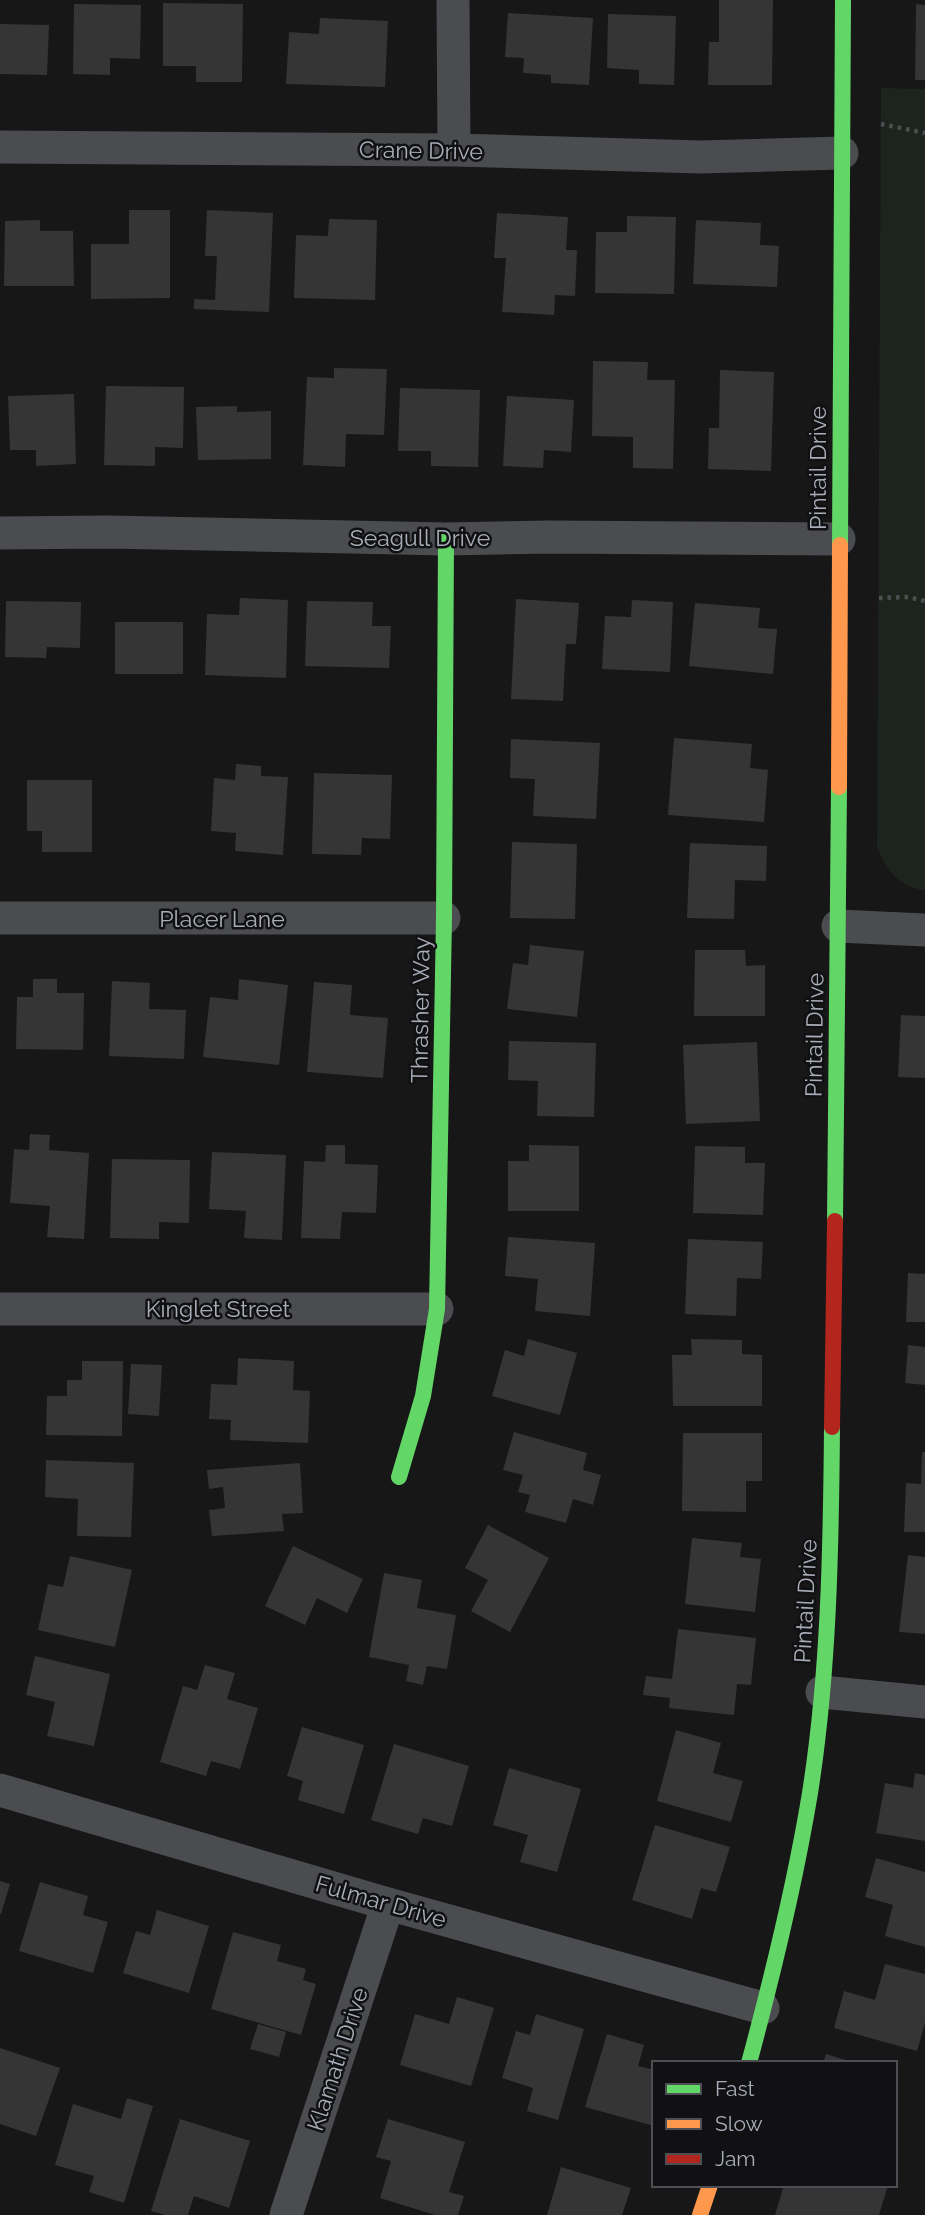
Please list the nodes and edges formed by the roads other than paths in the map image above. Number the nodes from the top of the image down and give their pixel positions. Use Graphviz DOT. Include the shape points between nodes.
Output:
graph roads {
  1 [pos="453,0"];
  2 [pos="843,0"];
  3 [pos="0,147"];
  4 [pos="454,150"];
  5 [pos="842,153"];
  6 [pos="0,533"];
  7 [pos="446,539"];
  8 [pos="839,539"];
  9 [pos="0,918"];
  10 [pos="444,918"];
  11 [pos="838,926"];
  12 [pos="925,930"];
  13 [pos="0,1309"];
  14 [pos="436,1309"];
  15 [pos="399,1477"];
  16 [pos="822,1692"];
  17 [pos="925,1702"];
  18 [pos="0,1790"];
  19 [pos="388,1903"];
  20 [pos="763,2008"];
  21 [pos="750,2061"];
  22 [pos="709,2187"];
  23 [pos="286,2215"];
  24 [pos="700,2215"];
  1 -- 4 [label="street"];
  2 -- 5 [label="street, Pintail Drive"];
  3 -- 4 [label="street, Crane Drive"];
  4 -- 5 [label="street, Crane Drive" via="701,157"];
  5 -- 8 [label="street, Pintail Drive"];
  6 -- 7 [label="street, Seagull Drive"];
  7 -- 8 [label="street, Seagull Drive"];
  7 -- 10 [label="street, Thrasher Way"];
  8 -- 11 [label="street, Pintail Drive"];
  9 -- 10 [label="street, Placer Lane"];
  10 -- 14 [label="street, Thrasher Way"];
  11 -- 12 [label="street"];
  11 -- 16 [label="street, Pintail Drive" via="831,1556"];
  13 -- 14 [label="street, Kinglet Street"];
  14 -- 15 [label="street, Thrasher Way" via="423,1396"];
  16 -- 17 [label="street"];
  16 -- 20 [label="street, Pintail Drive" via="810,1792 783,1935"];
  18 -- 19 [label="street, Fulmar Drive"];
  19 -- 20 [label="street, Fulmar Drive"];
  19 -- 23 [label="street, Klamath Drive"];
  20 -- 21 [label="street, Pintail Drive"];
  22 -- 24 [label="street"];
}
